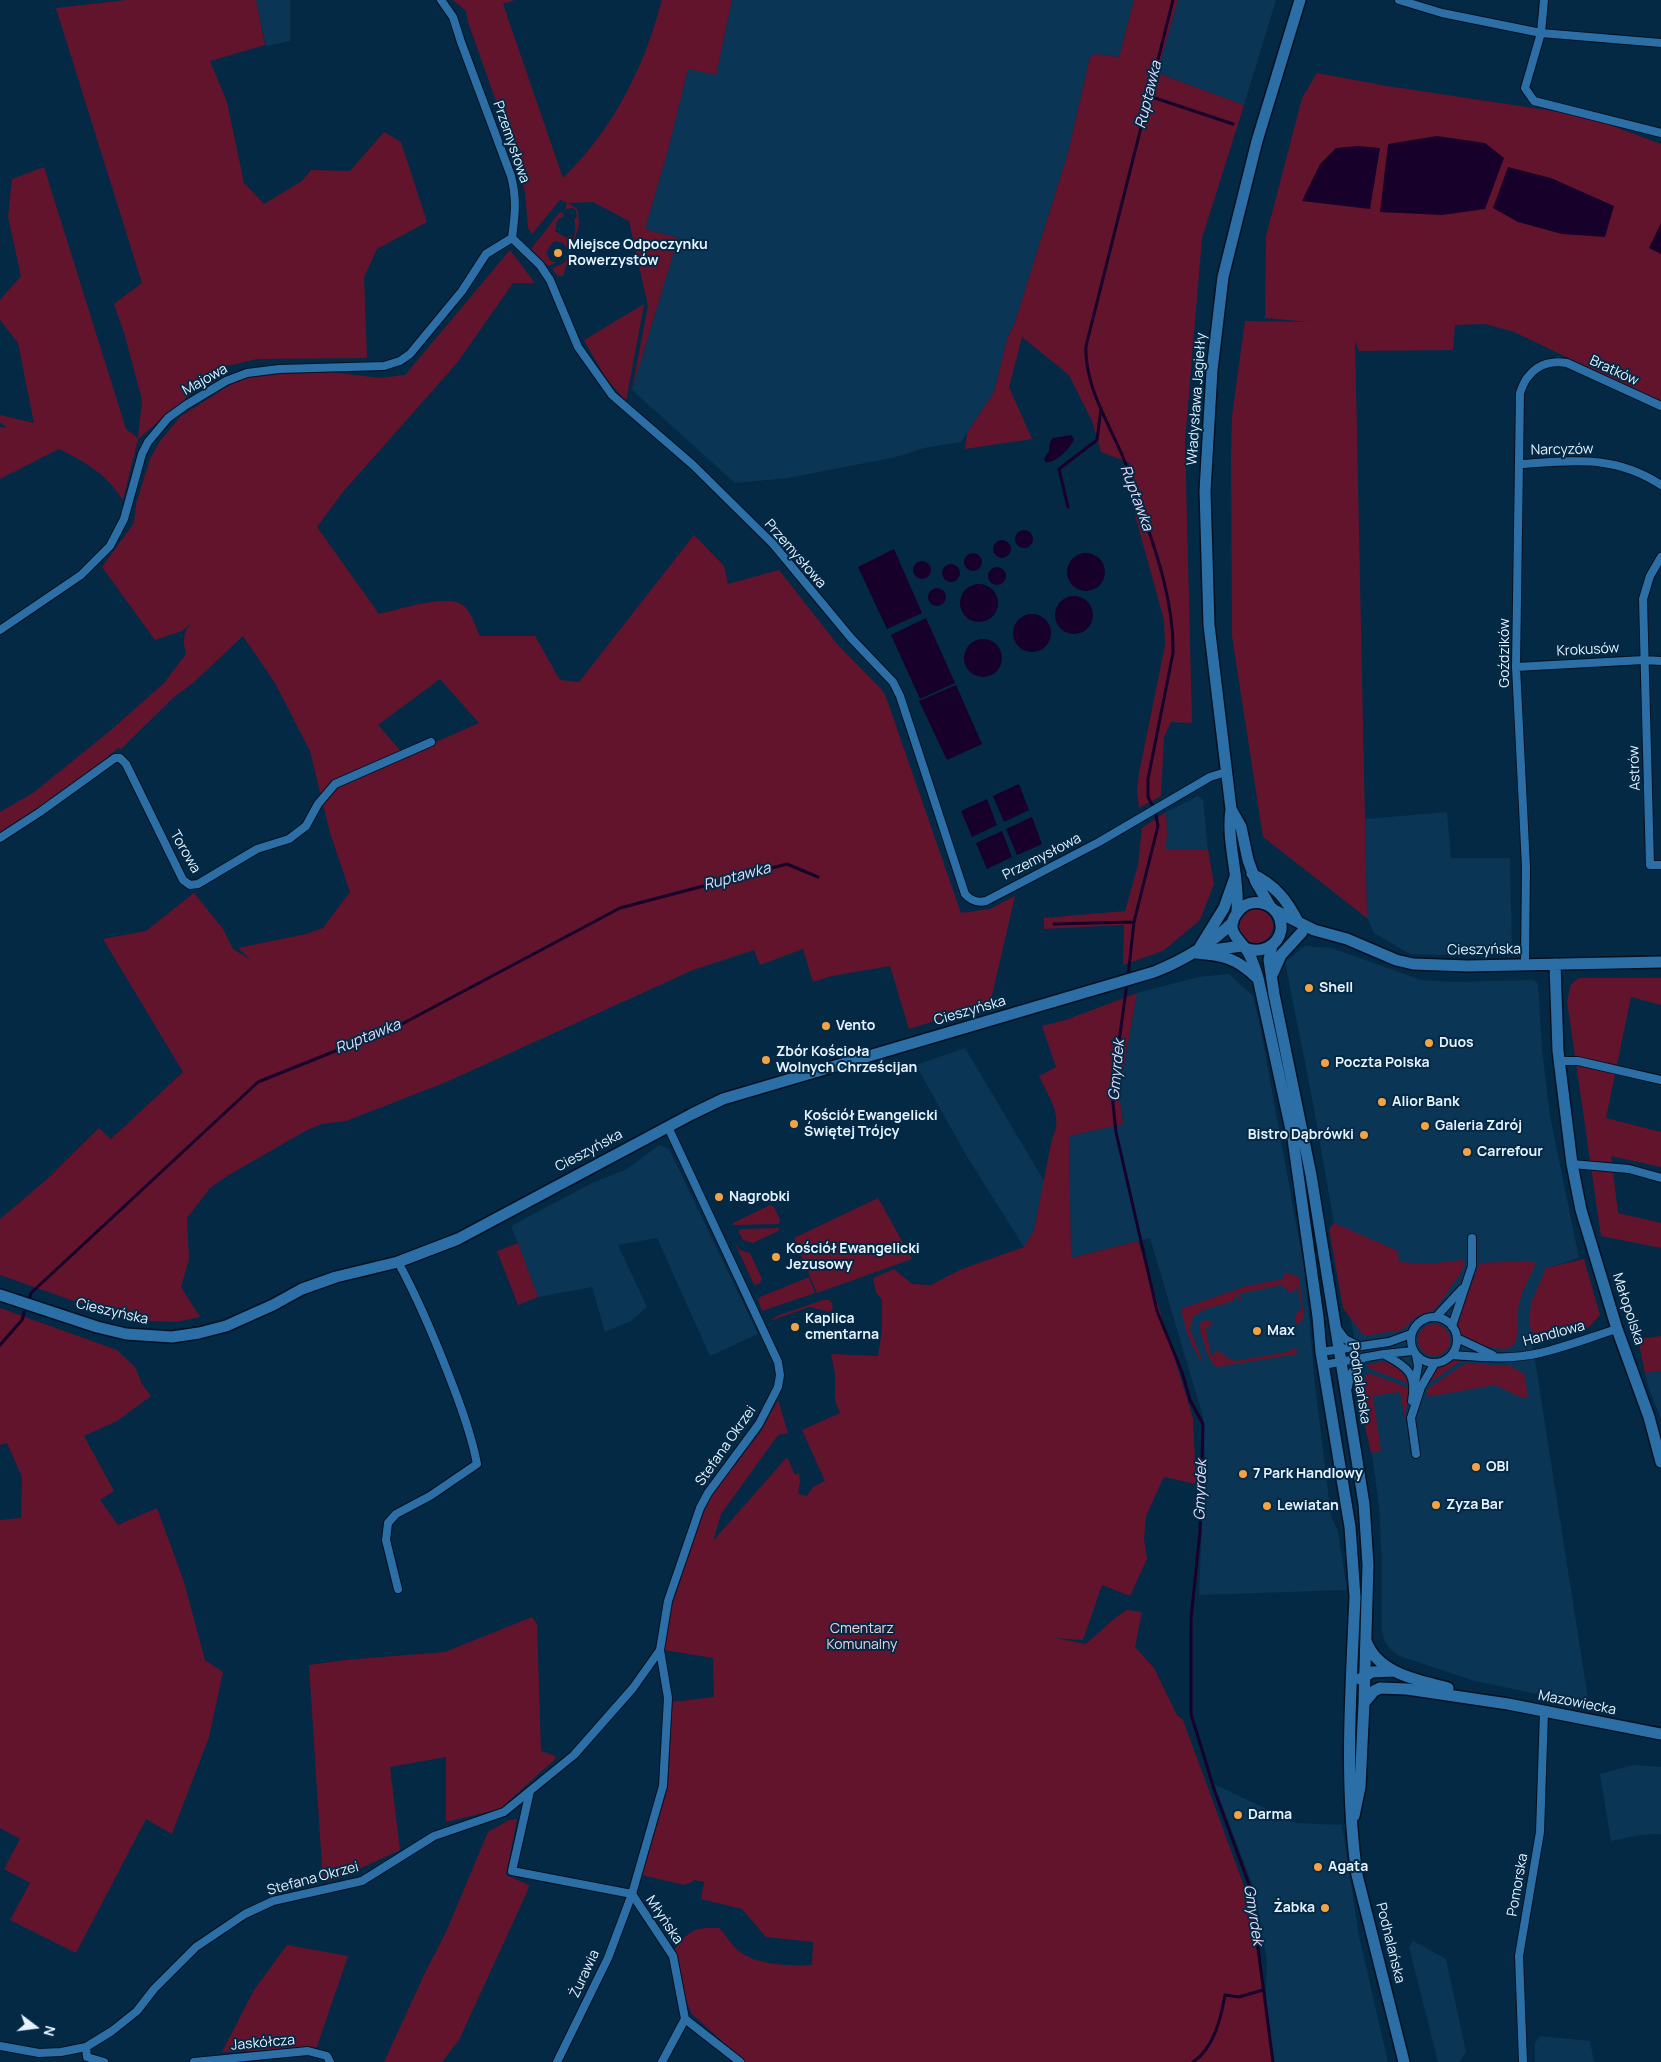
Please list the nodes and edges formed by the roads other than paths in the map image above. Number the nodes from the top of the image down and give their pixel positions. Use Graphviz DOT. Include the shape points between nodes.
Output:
graph roads {
  1 [pos="441,0"];
  2 [pos="1300,0"];
  3 [pos="1399,0"];
  4 [pos="1544,0"];
  5 [pos="1541,33"];
  6 [pos="1661,44"];
  7 [pos="1661,133"];
  8 [pos="512,238"];
  9 [pos="1556,361"];
  10 [pos="1661,406"];
  11 [pos="1520,464"];
  12 [pos="1661,485"];
  13 [pos="1661,557"];
  14 [pos="0,630"];
  15 [pos="1644,660"];
  16 [pos="1661,660"];
  17 [pos="1516,667"];
  18 [pos="431,742"];
  19 [pos="1226,772"];
  20 [pos="1231,809"];
  21 [pos="0,838"];
  22 [pos="1661,866"];
  23 [pos="1236,874"];
  24 [pos="1252,874"];
  25 [pos="1273,909"];
  26 [pos="1235,917"];
  27 [pos="1300,927"];
  28 [pos="1275,942"];
  29 [pos="1244,947"];
  30 [pos="1196,953"];
  31 [pos="1661,962"];
  32 [pos="1525,964"];
  33 [pos="1555,964"];
  34 [pos="1272,975"];
  35 [pos="1258,978"];
  36 [pos="1559,1061"];
  37 [pos="1661,1080"];
  38 [pos="668,1127"];
  39 [pos="1572,1164"];
  40 [pos="1661,1178"];
  41 [pos="1472,1238"];
  42 [pos="398,1262"];
  43 [pos="1464,1288"];
  44 [pos="0,1295"];
  45 [pos="1436,1317"];
  46 [pos="1335,1324"];
  47 [pos="1452,1326"];
  48 [pos="1617,1329"];
  49 [pos="1411,1334"];
  50 [pos="1457,1338"];
  51 [pos="1361,1346"];
  52 [pos="1415,1353"];
  53 [pos="1384,1354"];
  54 [pos="1452,1355"];
  55 [pos="1497,1356"];
  56 [pos="1331,1357"];
  57 [pos="1363,1358"];
  58 [pos="1435,1363"];
  59 [pos="1415,1387"];
  60 [pos="1346,1395"];
  61 [pos="1411,1418"];
  62 [pos="1416,1454"];
  63 [pos="1661,1462"];
  64 [pos="398,1589"];
  65 [pos="1365,1638"];
  66 [pos="660,1650"];
  67 [pos="1353,1660"];
  68 [pos="1393,1671"];
  69 [pos="1365,1676"];
  70 [pos="1380,1688"];
  71 [pos="1352,1690"];
  72 [pos="1488,1701"];
  73 [pos="1364,1703"];
  74 [pos="1544,1712"];
  75 [pos="1661,1734"];
  76 [pos="530,1792"];
  77 [pos="1352,1830"];
  78 [pos="632,1894"];
  79 [pos="685,2019"];
  80 [pos="0,2046"];
  81 [pos="86,2047"];
  82 [pos="104,2062"];
  83 [pos="194,2062"];
  84 [pos="330,2062"];
  85 [pos="556,2062"];
  86 [pos="662,2062"];
  87 [pos="740,2062"];
  88 [pos="1404,2062"];
  89 [pos="1523,2062"];
  1 -- 8 [label="street, Przemysłowa" via="456,24 511,176 515,193"];
  2 -- 19 [label="street, Władysława Jagiełły" via="1257,141 1224,277 1212,370 1205,491 1209,625"];
  3 -- 5 [label="street" via="1442,13"];
  4 -- 5 [label="street"];
  5 -- 6 [label="street"];
  5 -- 7 [label="street" via="1525,88 1534,101"];
  8 -- 14 [label="street, Majowa" via="486,254 419,344 400,361 384,366 247,373 206,392 168,418 142,454 124,519 110,546 81,575"];
  8 -- 19 [label="street, Przemysłowa" via="540,265 550,280 578,347 612,395 693,465 773,544 893,682 903,703 965,894 970,900 986,901 1106,838 1210,777"];
  9 -- 10 [label="street, Bratków"];
  9 -- 11 [label="street, Goździków" via="1541,365 1523,382 1520,393"];
  11 -- 12 [label="street, Narcyzów" via="1610,463"];
  11 -- 17 [label="street, Goździków"];
  13 -- 15 [label="street" via="1642,599"];
  15 -- 16 [label="street, Krokusów"];
  15 -- 17 [label="street, Krokusów"];
  15 -- 22 [label="street, Astrów" via="1650,866"];
  17 -- 32 [label="street, Goździków" via="1526,867"];
  18 -- 21 [label="street, Torowa" via="335,784 318,804 306,826 289,839 257,849 198,884 190,885 183,880 126,764 120,758 115,758"];
  19 -- 20 [label="street, Władysława Jagiełły"];
  20 -- 23 [label="street, Władysława Jagiełły" via="1228,827"];
  20 -- 24 [label="street, Władysława Jagiełły" via="1241,827"];
  23 -- 26 [label="street, Władysława Jagiełły"];
  23 -- 30 [label="street" via="1224,908"];
  24 -- 25 [label="street, Władysława Jagiełły"];
  24 -- 27 [label="street" via="1283,895"];
  25 -- 26 [label="street" via="1262,902 1253,902 1244,905"];
  25 -- 27 [label="street, Cieszyńska"];
  25 -- 28 [label="street" via="1281,924"];
  26 -- 29 [label="street" via="1234,935"];
  26 -- 30 [label="street, Cieszyńska" via="1222,933"];
  27 -- 28 [label="street"];
  27 -- 32 [label="street, Cieszyńska" via="1347,939 1413,964"];
  27 -- 34 [label="street"];
  28 -- 29 [label="street" via="1261,950"];
  28 -- 34 [label="street, Podhalańska" via="1269,960"];
  29 -- 30 [label="street, Cieszyńska" via="1222,947"];
  29 -- 35 [label="street, Podhalańska"];
  30 -- 35 [label="street" via="1231,958"];
  30 -- 38 [label="street, Cieszyńska" via="1145,975 750,1090 723,1099"];
  31 -- 33 [label="street, Cieszyńska"];
  32 -- 33 [label="street, Cieszyńska"];
  33 -- 36 [label="street, Małopolska"];
  34 -- 46 [label="street, Podhalańska" via="1311,1175"];
  35 -- 56 [label="street, Podhalańska" via="1292,1139 1318,1317"];
  36 -- 37 [label="street" via="1578,1061"];
  36 -- 39 [label="street, Małopolska"];
  38 -- 42 [label="street, Cieszyńska" via="458,1239"];
  38 -- 66 [label="street, Stefana Okrzei" via="778,1362 780,1375 778,1387 759,1424 708,1492 700,1508 668,1601"];
  39 -- 40 [label="street" via="1629,1169"];
  39 -- 48 [label="street, Małopolska" via="1581,1210"];
  41 -- 43 [label="street" via="1472,1266"];
  42 -- 44 [label="street, Cieszyńska" via="302,1288 226,1326 172,1338 126,1334 97,1327"];
  42 -- 64 [label="street" via="444,1361 472,1438 477,1464 430,1496 396,1514 388,1523 386,1540"];
  43 -- 45 [label="street"];
  43 -- 47 [label="street"];
  45 -- 47 [label="street"];
  45 -- 49 [label="street" via="1418,1322"];
  46 -- 51 [label="street" via="1345,1339"];
  46 -- 56 [label="street, Podhalańska"];
  47 -- 50 [label="street"];
  48 -- 55 [label="street, Handlowa" via="1540,1353"];
  48 -- 63 [label="street, Małopolska"];
  49 -- 51 [label="street" via="1389,1342"];
  49 -- 52 [label="street"];
  50 -- 54 [label="street"];
  50 -- 55 [label="street"];
  51 -- 56 [label="street"];
  52 -- 53 [label="street"];
  52 -- 58 [label="street" via="1424,1361"];
  52 -- 59 [label="street" via="1418,1366"];
  53 -- 57 [label="street"];
  53 -- 59 [label="street" via="1402,1364"];
  54 -- 55 [label="street, Handlowa"];
  54 -- 58 [label="street"];
  56 -- 57 [label="street"];
  56 -- 60 [label="street, Podhalańska"];
  56 -- 67 [label="street, Podhalańska" via="1326,1387 1354,1567"];
  57 -- 60 [label="street" via="1350,1375"];
  58 -- 61 [label="street" via="1421,1387"];
  59 -- 61 [label="street"];
  60 -- 65 [label="street, Podhalańska" via="1368,1539"];
  61 -- 62 [label="street"];
  65 -- 68 [label="street, Mazowiecka" via="1372,1652"];
  65 -- 69 [label="street, Podhalańska"];
  66 -- 76 [label="street, Stefana Okrzei" via="633,1688 574,1755"];
  66 -- 78 [label="street, Stefana Okrzei" via="668,1698 663,1786"];
  67 -- 69 [label="street"];
  67 -- 71 [label="street, Podhalańska"];
  68 -- 69 [label="street, Mazowiecka" via="1378,1671"];
  68 -- 72 [label="street, Mazowiecka"];
  69 -- 70 [label="street"];
  69 -- 71 [label="street" via="1356,1681"];
  69 -- 73 [label="street, Podhalańska"];
  70 -- 72 [label="street, Mazowiecka"];
  70 -- 73 [label="street"];
  71 -- 77 [label="street, Podhalańska" via="1349,1800"];
  72 -- 74 [label="street, Mazowiecka"];
  73 -- 77 [label="street, Podhalańska" via="1360,1787"];
  74 -- 75 [label="street, Mazowiecka"];
  74 -- 89 [label="street, Pomorska" via="1540,1832 1518,1956"];
  76 -- 78 [label="street" via="512,1871"];
  76 -- 81 [label="street, Stefana Okrzei" via="504,1812 434,1836 362,1880 273,1901 245,1914 196,1947 175,1966 138,2011"];
  77 -- 88 [label="street, Podhalańska" via="1357,1875"];
  78 -- 79 [label="street, Młyńska" via="673,1956"];
  78 -- 85 [label="street, Żurawia" via="608,1958"];
  79 -- 86 [label="street"];
  79 -- 87 [label="street"];
  80 -- 81 [label="street, Stefana Okrzei" via="39,2053"];
  81 -- 82 [label="street" via="87,2057"];
  83 -- 84 [label="street, Jaskółcza" via="308,2051 327,2056"];
}
